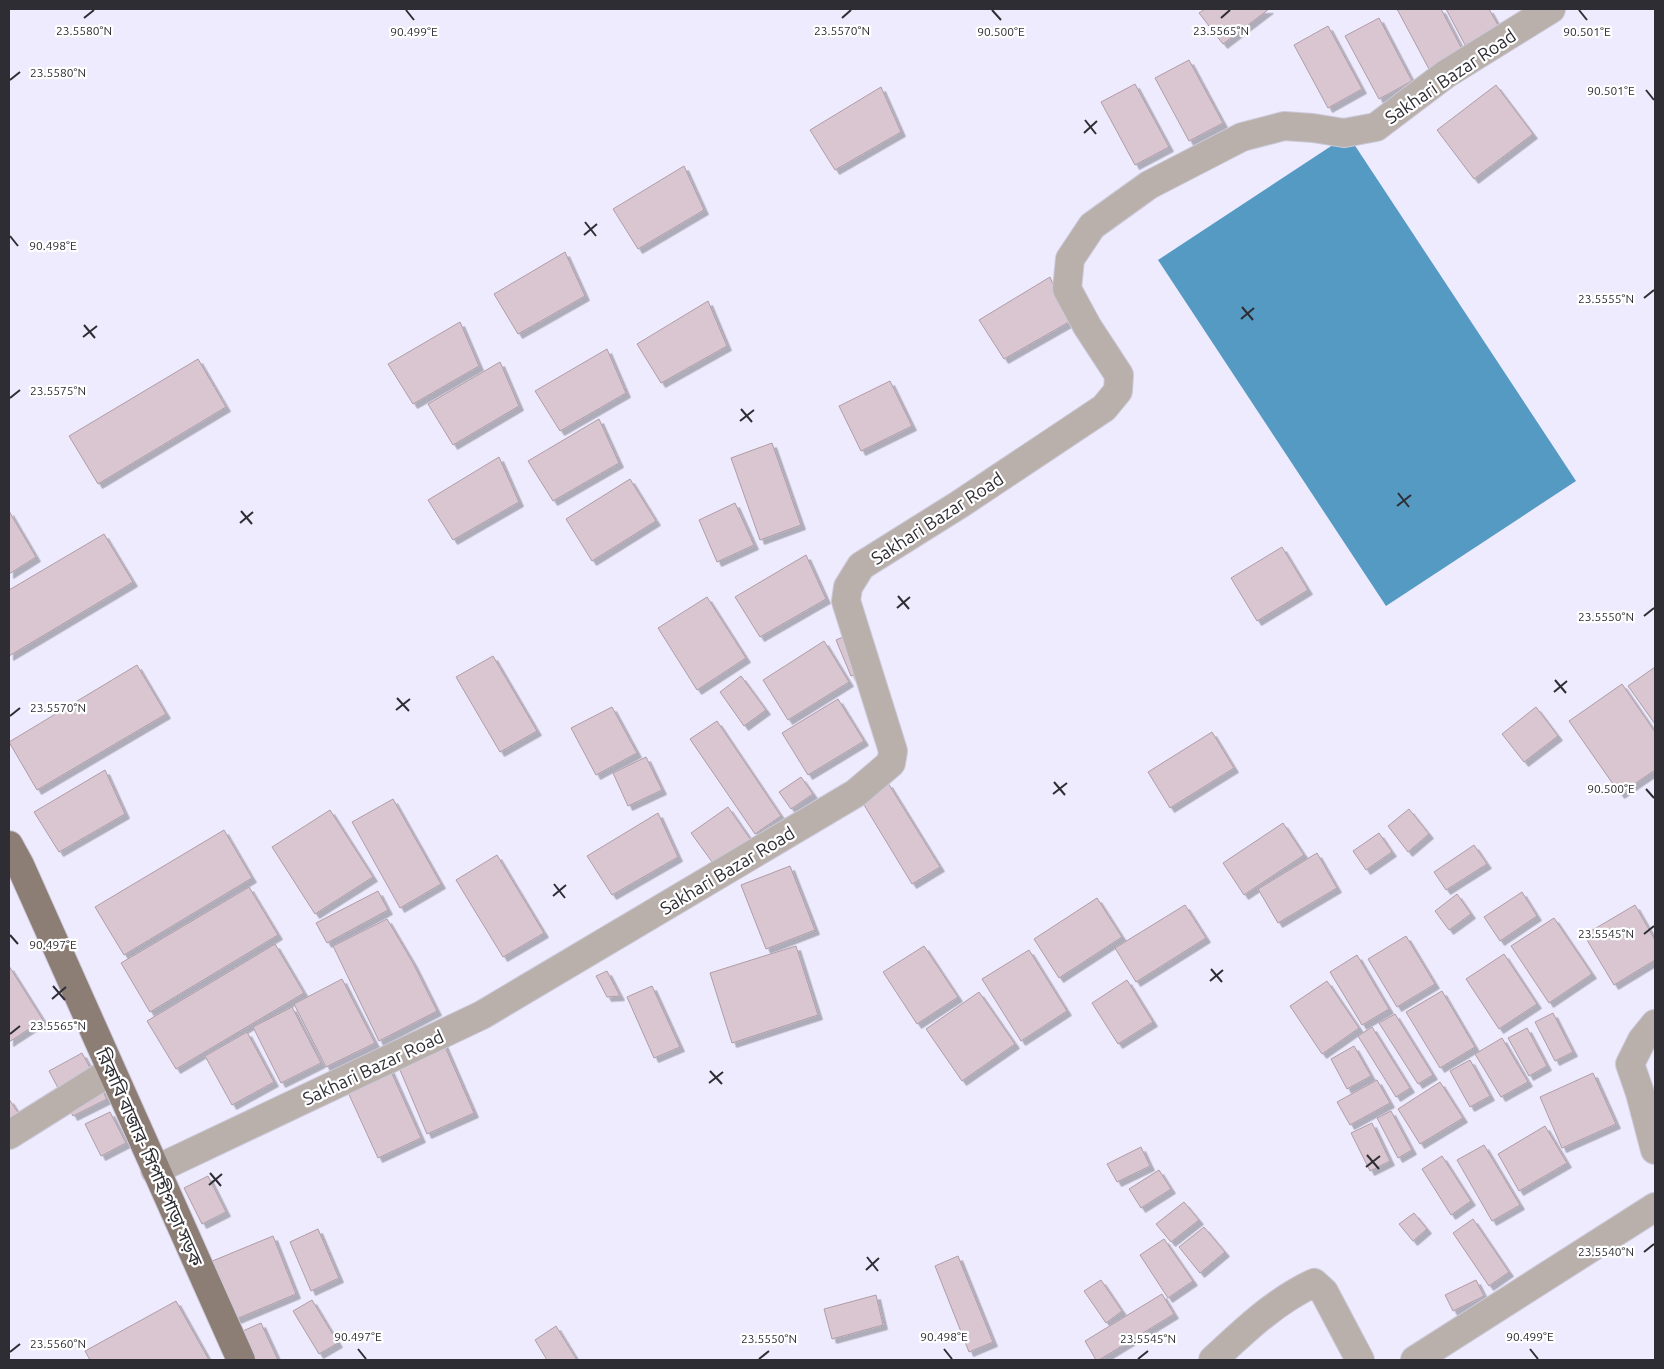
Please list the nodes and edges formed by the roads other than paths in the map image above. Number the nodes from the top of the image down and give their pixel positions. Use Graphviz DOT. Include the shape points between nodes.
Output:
graph roads {
  1 [pos="1551,9"];
  2 [pos="9,845"];
  3 [pos="1655,1024"];
  4 [pos="111,1071"];
  5 [pos="9,1135"];
  6 [pos="1655,1150"];
  7 [pos="155,1170"];
  8 [pos="1655,1207"];
  9 [pos="241,1360"];
  10 [pos="1213,1360"];
  11 [pos="1360,1360"];
  12 [pos="1415,1360"];
  1 -- 7 [label="street, Sakhari Bazar Road" via="1446,74 1376,126 1344,133 1284,126 1242,136 1148,185 1092,226 1070,259 1067,290 1120,375 1118,391 1104,408 861,566 848,587 846,601 893,751 890,763 856,793 482,1015"];
  2 -- 4 [label="main road, রিকাবি বাজার- সিপাহীপাড়া সড়ক"];
  3 -- 6 [label="street" via="1642,1040 1630,1064"];
  4 -- 5 [label="street"];
  4 -- 7 [label="main road, রিকাবি বাজার- সিপাহীপাড়া সড়ক"];
  7 -- 9 [label="main road, রিকাবি বাজার- সিপাহীপাড়া সড়ক"];
  8 -- 12 [label="street"];
  10 -- 11 [label="street" via="1252,1323 1314,1283 1324,1292"];
}
